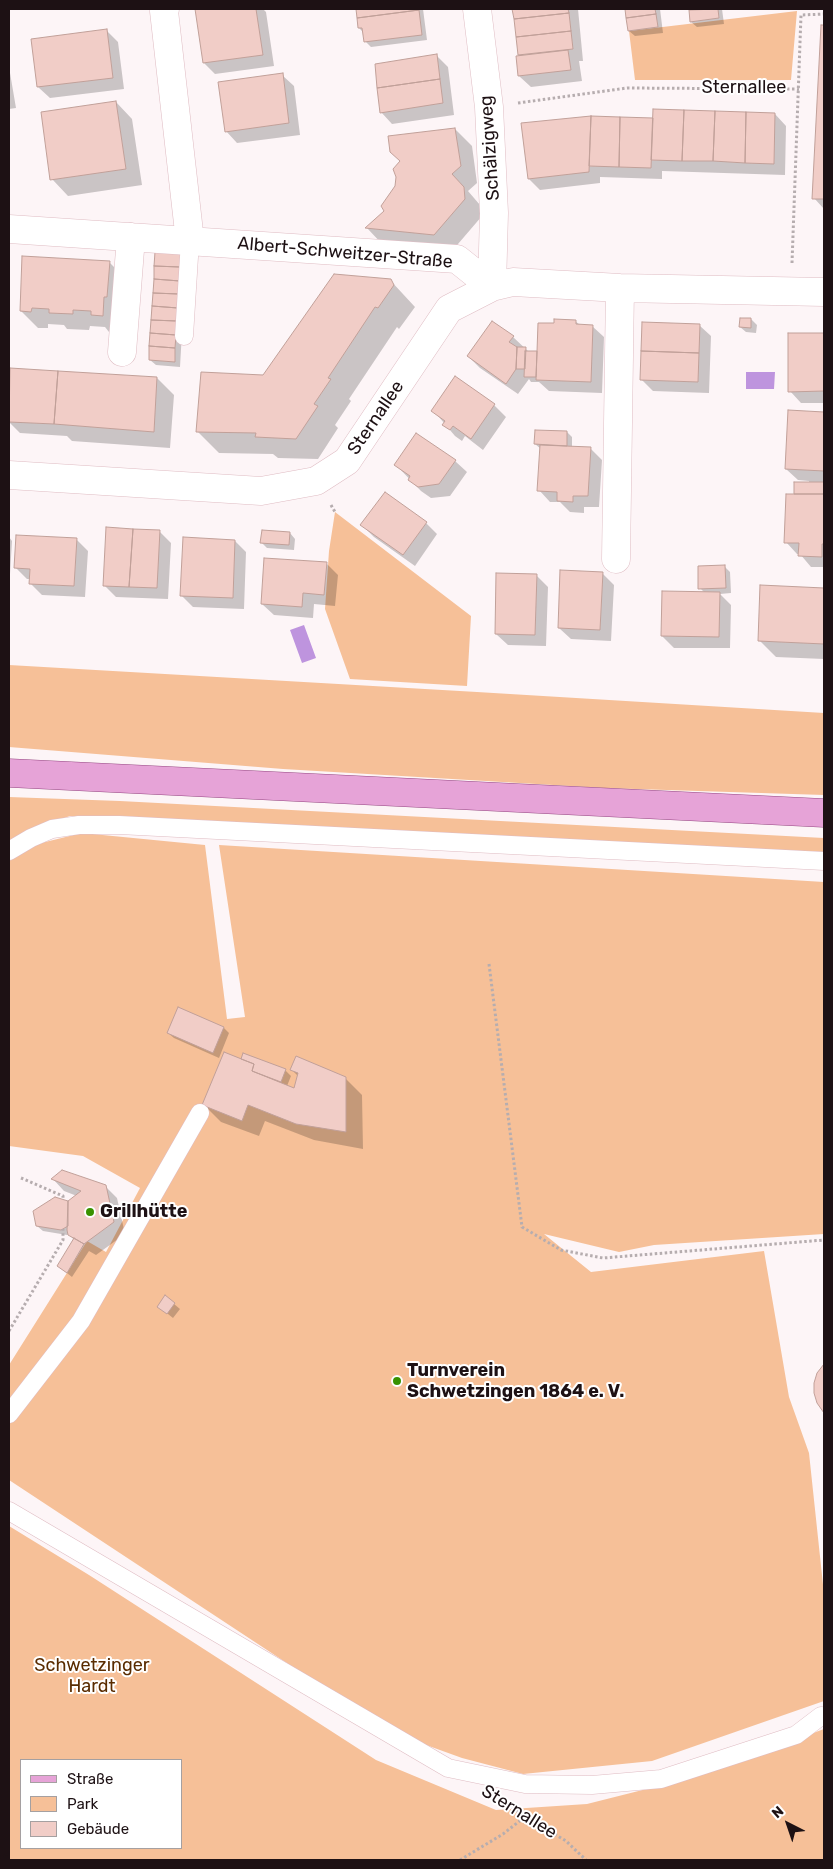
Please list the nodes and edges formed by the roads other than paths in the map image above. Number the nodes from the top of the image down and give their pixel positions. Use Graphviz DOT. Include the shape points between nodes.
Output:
graph roads {
  1 [pos="165,9"];
  2 [pos="477,9"];
  3 [pos="9,229"];
  4 [pos="131,237"];
  5 [pos="190,241"];
  6 [pos="492,287"];
  7 [pos="620,288"];
  8 [pos="824,292"];
  9 [pos="184,336"];
  10 [pos="122,352"];
  11 [pos="9,475"];
  12 [pos="616,559"];
  13 [pos="9,773"];
  14 [pos="824,813"];
  15 [pos="9,851"];
  16 [pos="824,861"];
  17 [pos="200,1113"];
  18 [pos="9,1414"];
  19 [pos="9,1511"];
  20 [pos="821,1716"];
  1 -- 5 [label="street"];
  2 -- 6 [label="street, Schälzigweg" via="489,107 494,213"];
  3 -- 4 [label="street, Albert-Schweitzer-Straße"];
  4 -- 5 [label="street, Albert-Schweitzer-Straße"];
  4 -- 10 [label="street"];
  5 -- 6 [label="street, Albert-Schweitzer-Straße" via="456,259"];
  5 -- 9 [label="lane"];
  6 -- 7 [label="street, Sternallee" via="513,282"];
  6 -- 11 [label="street, Sternallee" via="449,309 347,461 316,481 261,491"];
  7 -- 8 [label="street, Sternallee"];
  7 -- 12 [label="street"];
  13 -- 14 [label="main road"];
  15 -- 16 [label="lane" via="52,829 120,825"];
  17 -- 18 [label="lane" via="81,1321"];
  19 -- 20 [label="lane" via="448,1768 525,1784 592,1785 661,1779 796,1735"];
}
